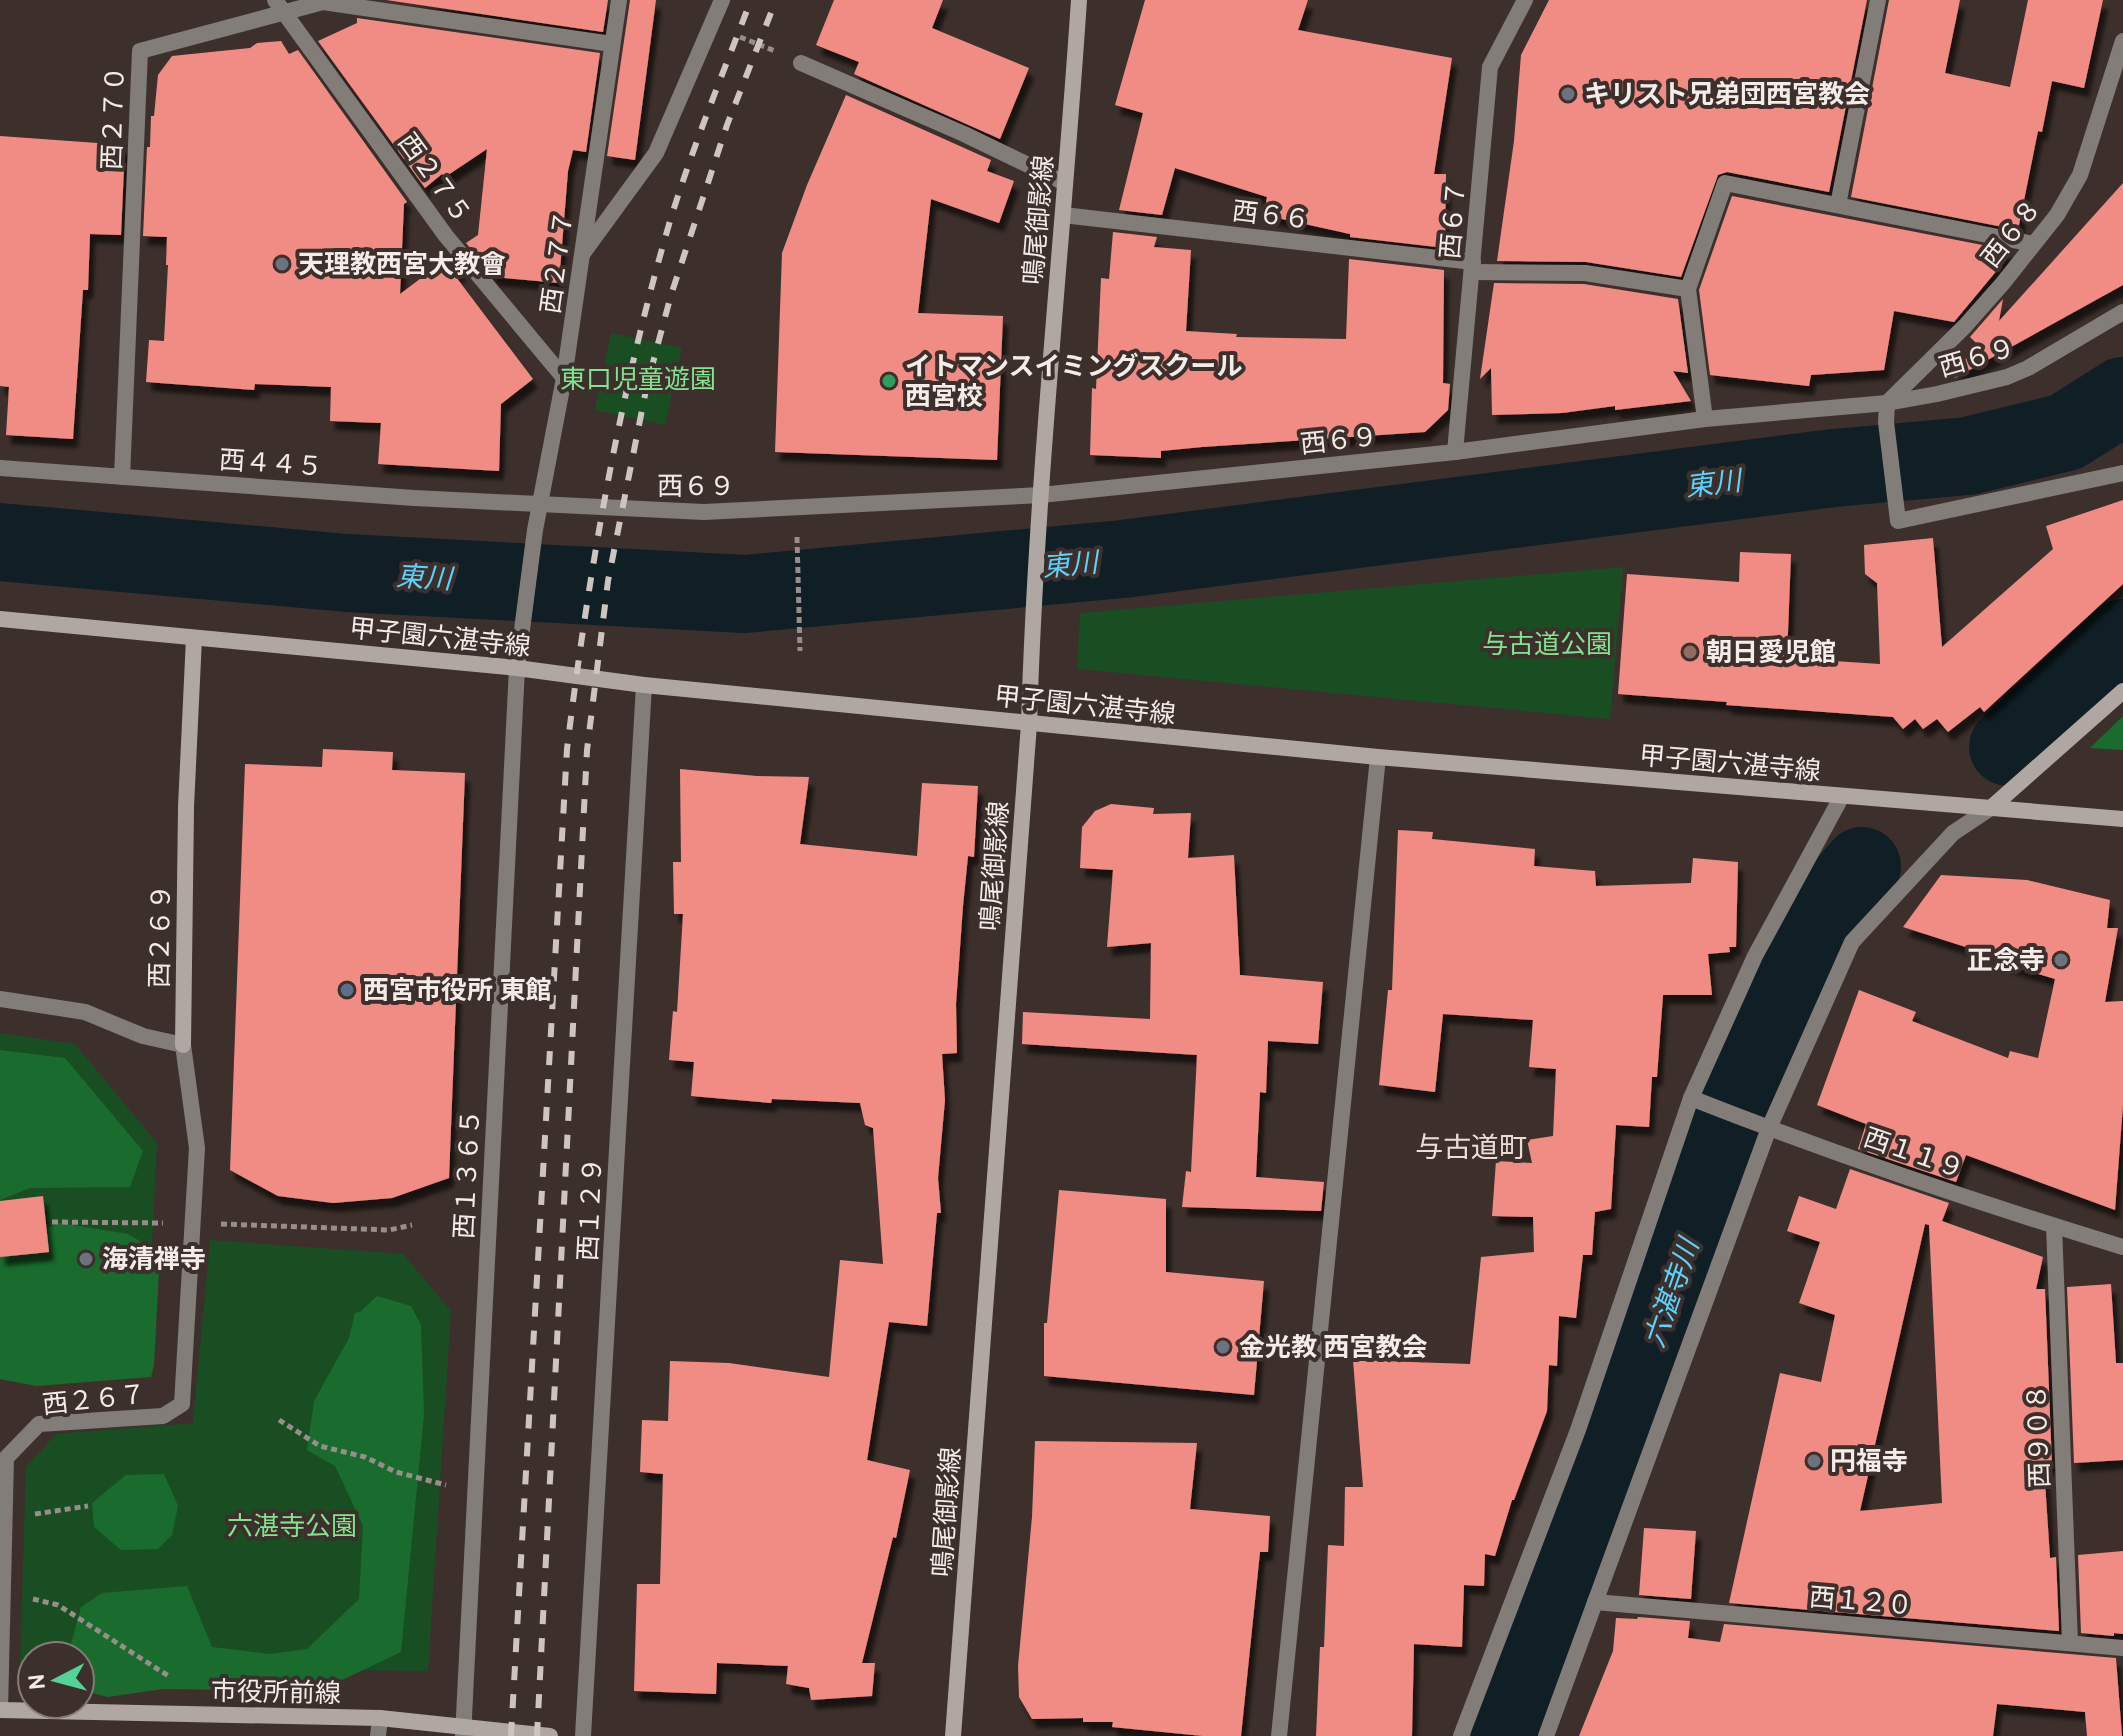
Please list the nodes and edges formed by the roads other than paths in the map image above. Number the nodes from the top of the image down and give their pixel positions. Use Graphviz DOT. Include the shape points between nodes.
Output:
graph roads {
  1 [pos="619,0"];
  2 [pos="722,0"];
  3 [pos="1079,0"];
  4 [pos="1525,0"];
  5 [pos="1878,0"];
  6 [pos="280,6"];
  7 [pos="2123,41"];
  8 [pos="612,44"];
  9 [pos="801,63"];
  10 [pos="1065,183"];
  11 [pos="1838,205"];
  12 [pos="1063,215"];
  13 [pos="2033,244"];
  14 [pos="582,255"];
  15 [pos="1472,267"];
  16 [pos="1688,289"];
  17 [pos="2123,312"];
  18 [pos="564,378"];
  19 [pos="1887,403"];
  20 [pos="1705,419"];
  21 [pos="1455,452"];
  22 [pos="0,468"];
  23 [pos="2123,473"];
  24 [pos="122,477"];
  25 [pos="1041,495"];
  26 [pos="539,504"];
  27 [pos="524,616"];
  28 [pos="0,619"];
  29 [pos="194,638"];
  30 [pos="517,668"];
  31 [pos="644,685"];
  32 [pos="2123,691"];
  33 [pos="1029,724"];
  34 [pos="1378,757"];
  35 [pos="1842,796"];
  36 [pos="1992,807"];
  37 [pos="2123,819"];
  38 [pos="0,999"];
  39 [pos="183,1045"];
  40 [pos="1697,1101"];
  41 [pos="1769,1128"];
  42 [pos="2054,1226"];
  43 [pos="2123,1247"];
  44 [pos="1595,1602"];
  45 [pos="2070,1643"];
  46 [pos="2123,1648"];
  47 [pos="0,1710"];
  48 [pos="380,1718"];
  49 [pos="463,1731"];
  50 [pos="378,1736"];
  51 [pos="550,1736"];
  52 [pos="583,1736"];
  53 [pos="953,1736"];
  54 [pos="1279,1736"];
  55 [pos="1461,1736"];
  56 [pos="1546,1736"];
  1 -- 8 [label="street, 西２７７"];
  2 -- 14 [label="street" via="656,153"];
  3 -- 10 [label="street, 鳴尾御影線"];
  4 -- 15 [label="street, 西６７" via="1490,67"];
  5 -- 11 [label="street"];
  6 -- 8 [label="street, 西２７０" via="323,2"];
  6 -- 18 [label="street, 西２７５" via="446,236"];
  6 -- 24 [label="street, 西２７０" via="140,51"];
  7 -- 13 [label="street, 西６８" via="2080,175"];
  8 -- 14 [label="street, 西２７７"];
  9 -- 10 [label="street"];
  10 -- 12 [label="street, 鳴尾御影線"];
  11 -- 13 [label="street"];
  11 -- 16 [label="street" via="1725,183"];
  12 -- 15 [label="street, 西６６"];
  12 -- 25 [label="street, 鳴尾御影線"];
  13 -- 19 [label="street, 西６８" via="1974,315"];
  14 -- 18 [label="street, 西２７７"];
  15 -- 16 [label="street, 西６６" via="1585,273"];
  15 -- 21 [label="street, 西６７"];
  16 -- 20 [label="street"];
  17 -- 19 [label="street, 西６９" via="2007,377"];
  18 -- 26 [label="street, 西２７７"];
  19 -- 20 [label="street, 西６９"];
  19 -- 23 [label="street" via="1896,514"];
  20 -- 21 [label="street, 西６９"];
  21 -- 25 [label="street, 西６９"];
  22 -- 24 [label="street, 西４４５"];
  24 -- 26 [label="street, 西４４５"];
  25 -- 26 [label="street, 西６９" via="704,512"];
  25 -- 33 [label="street, 鳴尾御影線"];
  26 -- 27 [label="street, 西２７７"];
  27 -- 30 [label="street, 西１３６５"];
  28 -- 29 [label="street, 甲子園六湛寺線"];
  29 -- 30 [label="street, 甲子園六湛寺線"];
  29 -- 39 [label="street, 西２６９"];
  30 -- 31 [label="street, 甲子園六湛寺線"];
  30 -- 49 [label="street, 西１３６５"];
  31 -- 33 [label="street, 甲子園六湛寺線"];
  31 -- 52 [label="street, 西１２９"];
  32 -- 36 [label="street"];
  33 -- 34 [label="street, 甲子園六湛寺線"];
  33 -- 53 [label="street, 鳴尾御影線"];
  34 -- 35 [label="street, 甲子園六湛寺線"];
  34 -- 54 [label="street"];
  35 -- 36 [label="street, 甲子園六湛寺線"];
  35 -- 40 [label="street" via="1755,956"];
  36 -- 37 [label="street, 甲子園六湛寺線"];
  36 -- 41 [label="street" via="1953,833 1852,942"];
  38 -- 39 [label="street" via="85,1012 143,1036"];
  39 -- 47 [label="street, 西２６７" via="197,1148 182,1404 163,1416 39,1424 6,1458"];
  40 -- 41 [label="street, 西１１９"];
  40 -- 55 [label="street"];
  41 -- 42 [label="street, 西１１９"];
  41 -- 44 [label="street"];
  42 -- 43 [label="street, 西１１９"];
  42 -- 45 [label="street, 西９０８"];
  44 -- 45 [label="street, 西１２０"];
  44 -- 56 [label="street"];
  45 -- 46 [label="street, 西１２０"];
  47 -- 48 [label="street, 市役所前線"];
  48 -- 49 [label="street, 市役所前線"];
  48 -- 50 [label="street"];
  49 -- 51 [label="street, 市役所前線"];
}
